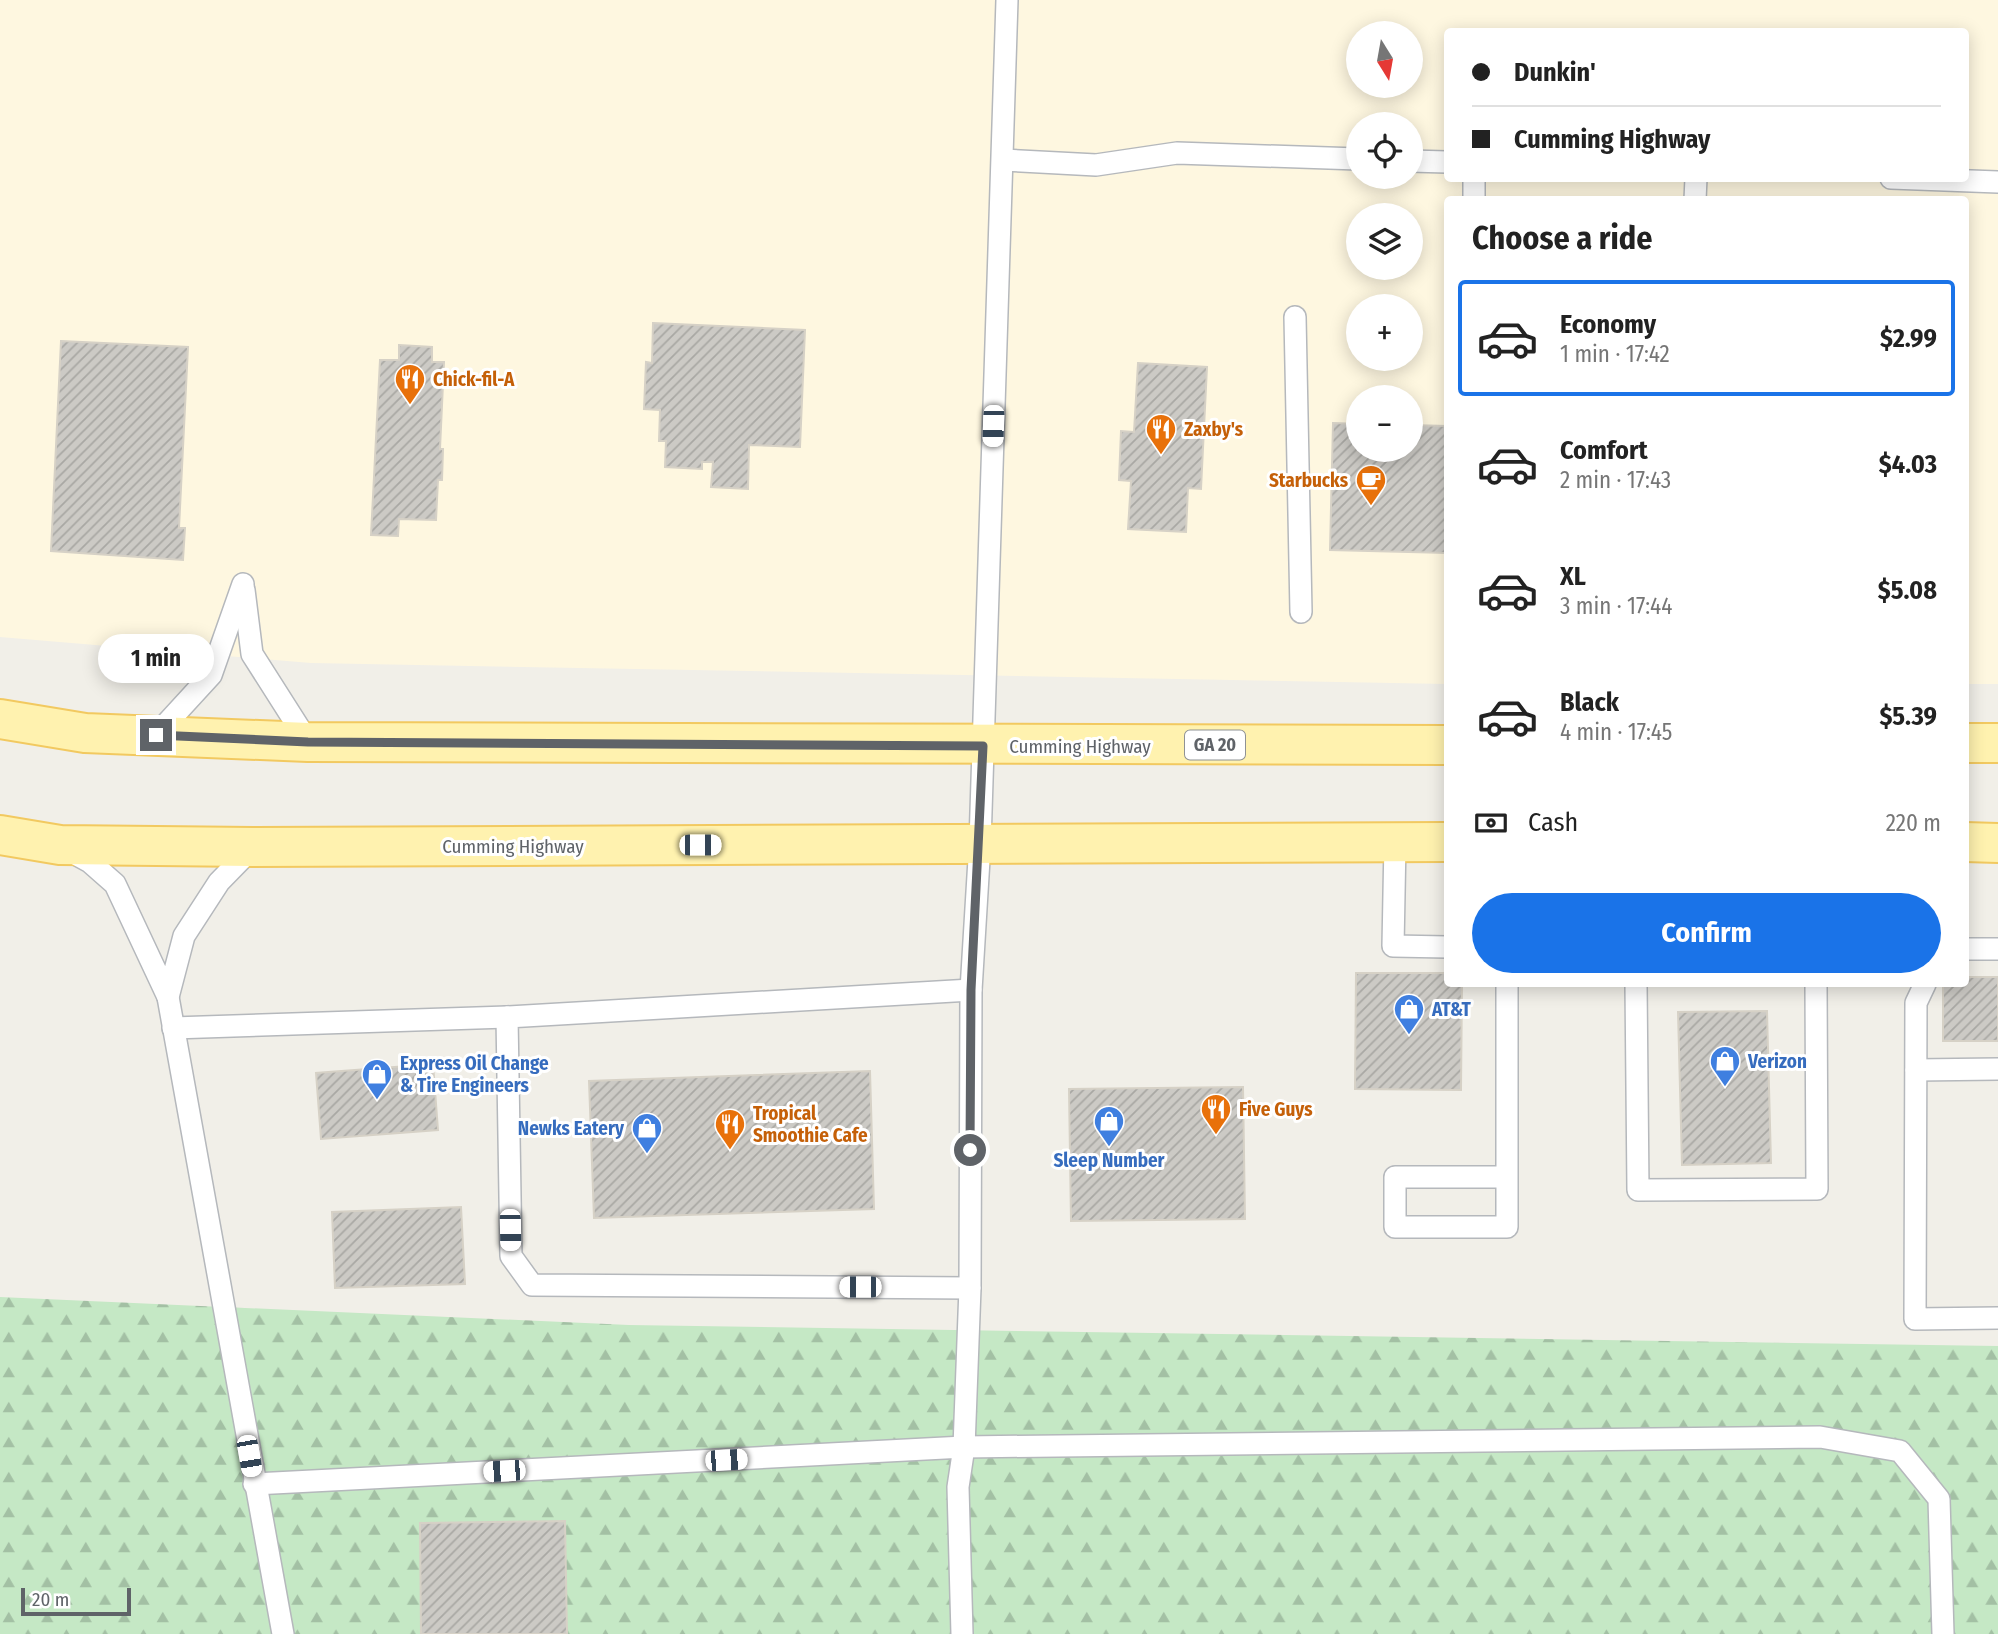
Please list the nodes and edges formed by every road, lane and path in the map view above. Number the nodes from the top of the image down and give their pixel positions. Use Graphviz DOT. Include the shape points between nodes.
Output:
graph roads {
  1 [pos="1007,0"];
  2 [pos="1346,159"];
  3 [pos="1003,160"];
  4 [pos="1423,161"];
  5 [pos="1444,162"];
  6 [pos="1910,182"];
  7 [pos="1998,182"];
  8 [pos="1948,190"];
  9 [pos="1295,317"];
  10 [pos="1301,612"];
  11 [pos="0,719"];
  12 [pos="156,735"];
  13 [pos="308,742"];
  14 [pos="1969,743"];
  15 [pos="1998,743"];
  16 [pos="1444,745"];
  17 [pos="983,746"];
  18 [pos="0,835"];
  19 [pos="1395,842"];
  20 [pos="1444,842"];
  21 [pos="1969,842"];
  22 [pos="980,843"];
  23 [pos="1998,843"];
  24 [pos="60,845"];
  25 [pos="253,847"];
  26 [pos="1444,947"];
  27 [pos="1969,949"];
  28 [pos="1998,949"];
  29 [pos="1507,987"];
  30 [pos="1636,987"];
  31 [pos="1816,987"];
  32 [pos="1924,987"];
  33 [pos="971,990"];
  34 [pos="168,997"];
  35 [pos="507,1017"];
  36 [pos="173,1028"];
  37 [pos="1998,1069"];
  38 [pos="1916,1070"];
  39 [pos="1507,1177"];
  40 [pos="970,1288"];
  41 [pos="1998,1318"];
  42 [pos="964,1447"];
  43 [pos="254,1484"];
  44 [pos="283,1634"];
  45 [pos="962,1634"];
  46 [pos="1943,1634"];
  1 -- 3 [label="lane"];
  2 -- 3 [label="lane" via="1178,153 1096,165"];
  3 -- 17 [label="lane"];
  4 -- 5 [label="lane"];
  6 -- 8 [label="lane"];
  7 -- 8 [label="lane"];
  9 -- 10 [label="lane"];
  11 -- 12 [label="main road, Cumming Highway / GA 20" via="85,733"];
  12 -- 13 [label="main road, Cumming Highway / GA 20"];
  12 -- 13 [label="lane" via="211,675 243,584 252,654"];
  13 -- 17 [label="main road, Cumming Highway / GA 20"];
  14 -- 15 [label="main road"];
  16 -- 17 [label="main road, Cumming Highway / GA 20"];
  17 -- 22 [label="lane"];
  18 -- 24 [label="main road, Cumming Highway"];
  19 -- 20 [label="main road, Cumming Highway"];
  19 -- 22 [label="main road, Cumming Highway"];
  19 -- 26 [label="lane" via="1393,946"];
  21 -- 23 [label="main road"];
  22 -- 25 [label="main road, Cumming Highway"];
  22 -- 33 [label="lane"];
  24 -- 25 [label="main road, Cumming Highway"];
  24 -- 34 [label="lane" via="116,884"];
  25 -- 34 [label="lane" via="219,883 184,936"];
  27 -- 28 [label="lane"];
  29 -- 39 [label="lane"];
  30 -- 31 [label="lane" via="1638,1190 1817,1189"];
  32 -- 38 [label="lane" via="1916,1003"];
  33 -- 35 [label="lane"];
  33 -- 40 [label="lane"];
  34 -- 36 [label="lane"];
  35 -- 36 [label="lane"];
  35 -- 40 [label="lane" via="511,1256 532,1285"];
  36 -- 43 [label="lane"];
  37 -- 38 [label="lane"];
  38 -- 41 [label="lane" via="1915,1319"];
  39 -- 39 [label="lane" via="1507,1227 1395,1227 1395,1177"];
  40 -- 42 [label="lane"];
  42 -- 43 [label="lane"];
  42 -- 45 [label="lane" via="958,1488"];
  42 -- 46 [label="lane" via="1820,1437 1900,1451 1939,1499"];
  43 -- 44 [label="lane"];
}
